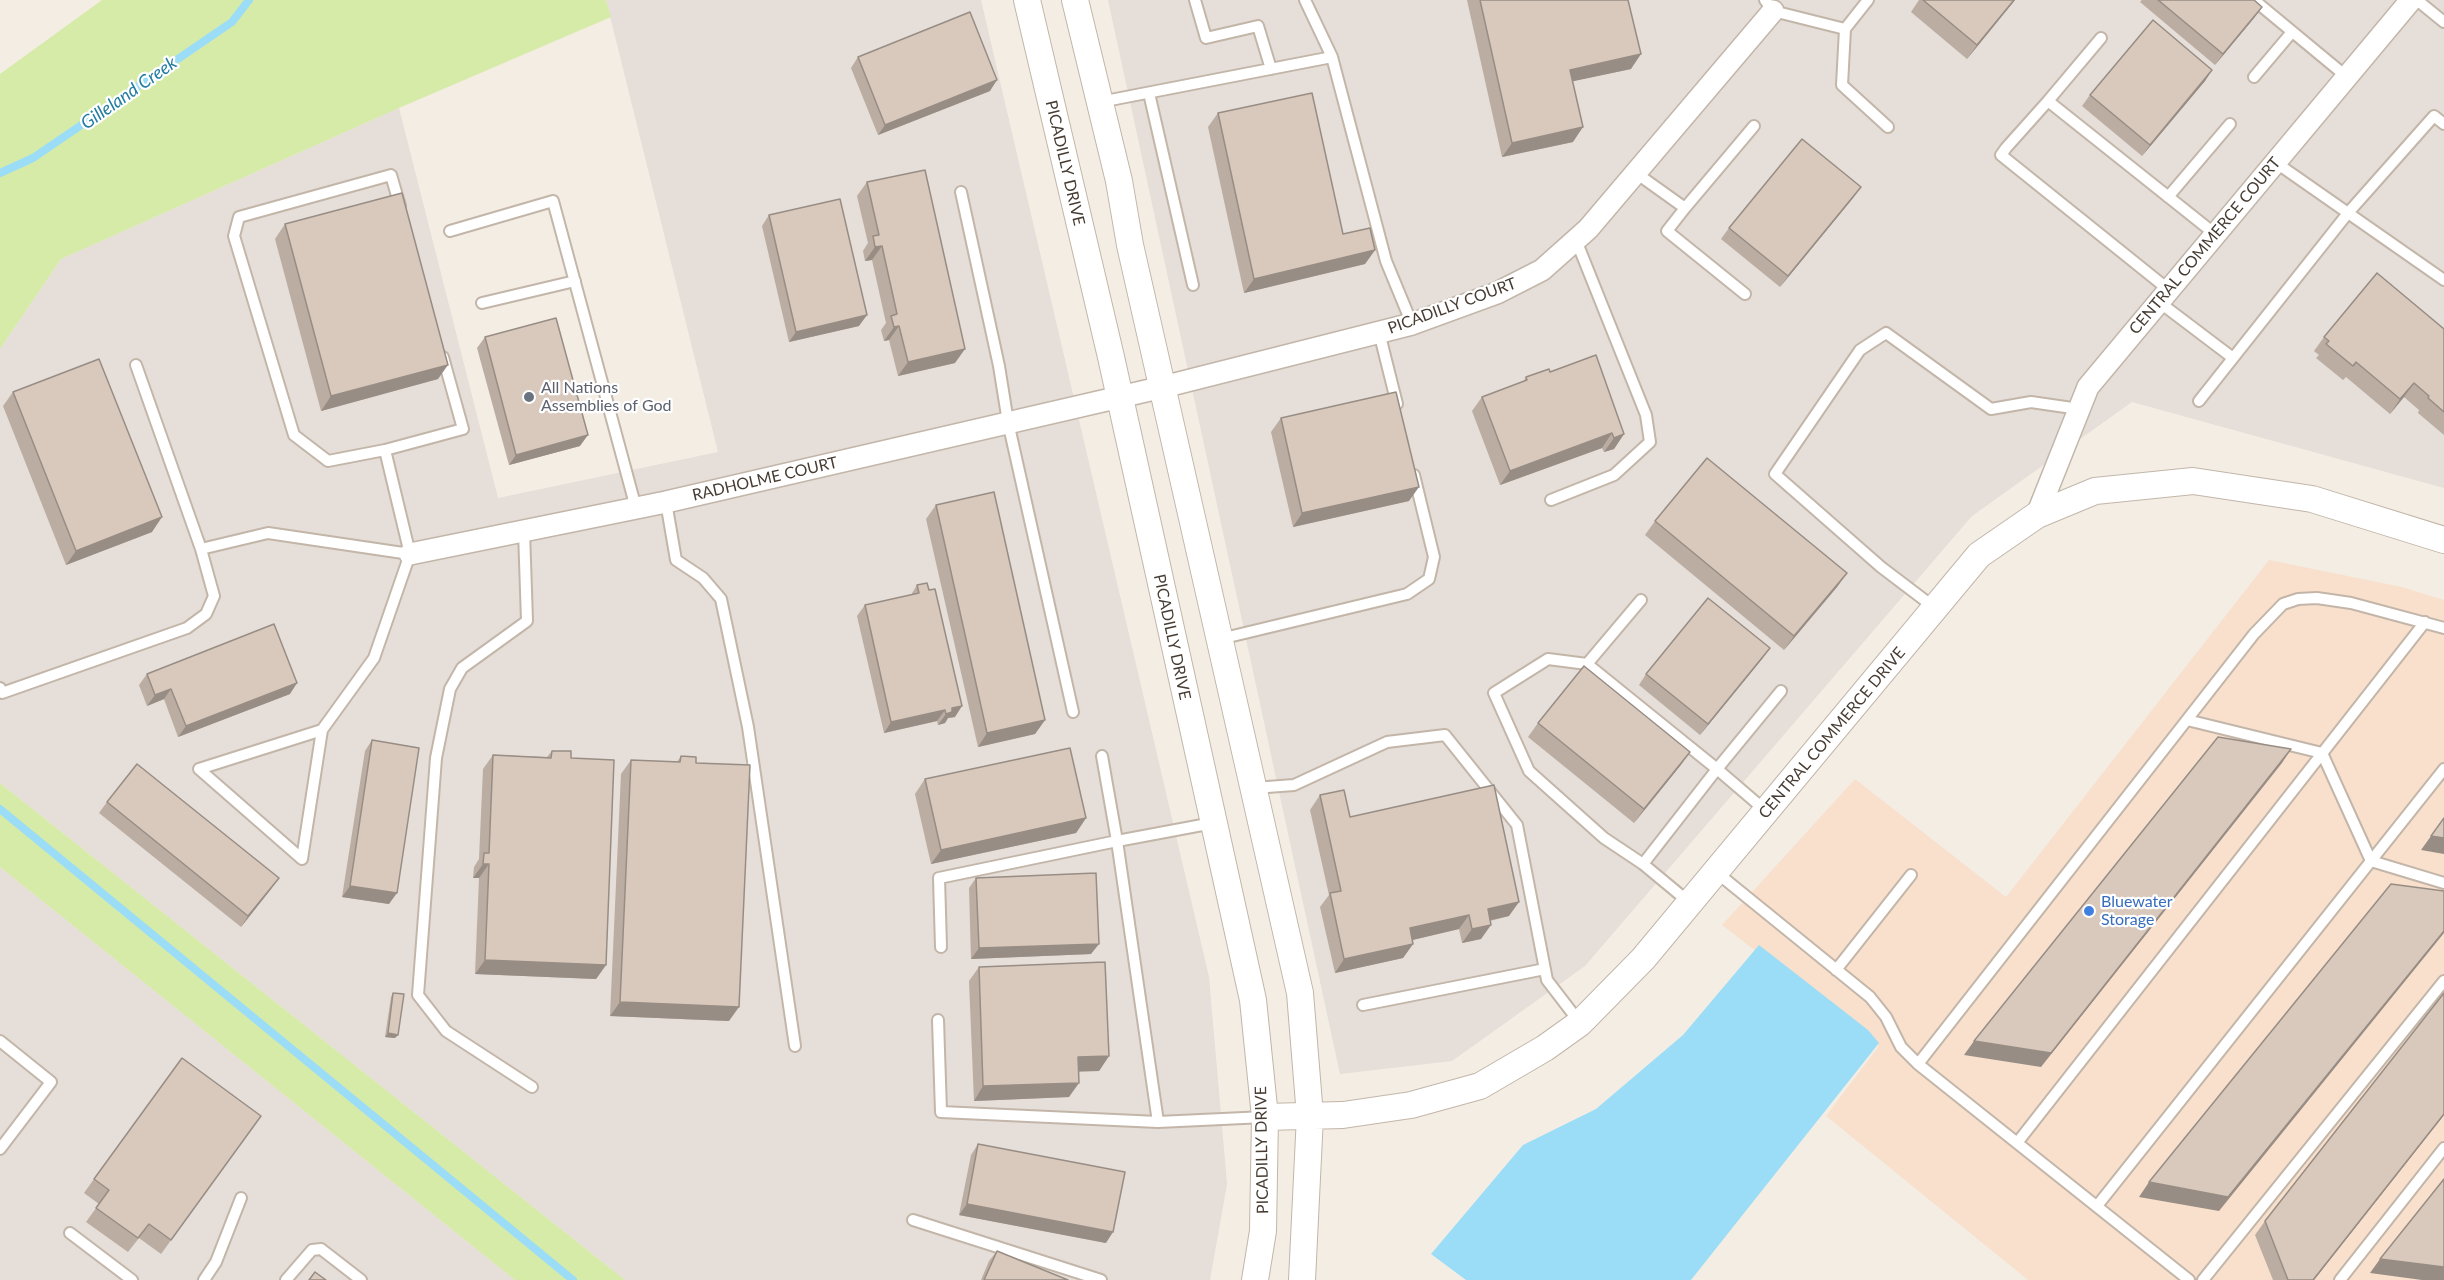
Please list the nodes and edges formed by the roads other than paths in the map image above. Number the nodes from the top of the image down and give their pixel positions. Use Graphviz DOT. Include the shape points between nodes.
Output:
graph roads {
  1 [pos="1027,0"];
  2 [pos="1075,0"];
  3 [pos="1195,0"];
  4 [pos="1305,0"];
  5 [pos="1868,0"];
  6 [pos="2254,0"];
  7 [pos="2411,0"];
  8 [pos="2416,0"];
  9 [pos="1769,6"];
  10 [pos="2444,22"];
  11 [pos="1845,29"];
  12 [pos="2292,32"];
  13 [pos="2101,38"];
  14 [pos="1332,57"];
  15 [pos="1271,69"];
  16 [pos="2254,77"];
  17 [pos="2347,77"];
  18 [pos="1149,93"];
  19 [pos="2048,101"];
  20 [pos="1100,102"];
  21 [pos="2230,124"];
  22 [pos="2444,124"];
  23 [pos="1754,126"];
  24 [pos="1888,127"];
  25 [pos="2275,162"];
  26 [pos="1636,173"];
  27 [pos="961,192"];
  28 [pos="2168,197"];
  29 [pos="1685,208"];
  30 [pos="2348,213"];
  31 [pos="404,221"];
  32 [pos="450,231"];
  33 [pos="2215,234"];
  34 [pos="1576,240"];
  35 [pos="2444,280"];
  36 [pos="574,281"];
  37 [pos="1193,285"];
  38 [pos="1745,294"];
  39 [pos="2164,296"];
  40 [pos="482,303"];
  41 [pos="1412,324"];
  42 [pos="1379,332"];
  43 [pos="440,348"];
  44 [pos="2233,358"];
  45 [pos="136,365"];
  46 [pos="1163,387"];
  47 [pos="1119,396"];
  48 [pos="2199,400"];
  49 [pos="2079,409"];
  50 [pos="1399,413"];
  51 [pos="1008,422"];
  52 [pos="385,450"];
  53 [pos="1412,468"];
  54 [pos="1551,500"];
  55 [pos="666,502"];
  56 [pos="636,508"];
  57 [pos="2037,515"];
  58 [pos="524,531"];
  59 [pos="2444,540"];
  60 [pos="201,549"];
  61 [pos="410,554"];
  62 [pos="1641,600"];
  63 [pos="1935,609"];
  64 [pos="2425,622"];
  65 [pos="2444,628"];
  66 [pos="1219,639"];
  67 [pos="1587,664"];
  68 [pos="0,687"];
  69 [pos="1781,691"];
  70 [pos="1072,712"];
  71 [pos="2187,720"];
  72 [pos="322,730"];
  73 [pos="2322,753"];
  74 [pos="1102,756"];
  75 [pos="1717,769"];
  76 [pos="2444,769"];
  77 [pos="1254,788"];
  78 [pos="1766,812"];
  79 [pos="1213,823"];
  80 [pos="1117,841"];
  81 [pos="2371,861"];
  82 [pos="1643,864"];
  83 [pos="1716,872"];
  84 [pos="1911,875"];
  85 [pos="2444,883"];
  86 [pos="1690,903"];
  87 [pos="941,947"];
  88 [pos="1545,969"];
  89 [pos="1836,970"];
  90 [pos="2444,981"];
  91 [pos="1364,1005"];
  92 [pos="938,1020"];
  93 [pos="1580,1023"];
  94 [pos="0,1041"];
  95 [pos="795,1046"];
  96 [pos="1918,1064"];
  97 [pos="532,1087"];
  98 [pos="1310,1116"];
  99 [pos="1265,1117"];
  100 [pos="1158,1122"];
  101 [pos="2017,1143"];
  102 [pos="2444,1148"];
  103 [pos="0,1149"];
  104 [pos="241,1198"];
  105 [pos="2097,1206"];
  106 [pos="913,1220"];
  107 [pos="70,1233"];
  108 [pos="132,1280"];
  109 [pos="204,1280"];
  110 [pos="286,1280"];
  111 [pos="361,1280"];
  112 [pos="1101,1280"];
  113 [pos="1256,1280"];
  114 [pos="1302,1280"];
  115 [pos="2189,1280"];
  116 [pos="2203,1280"];
  117 [pos="2340,1280"];
  1 -- 47 [label="street, PICADILLY DRIVE"];
  2 -- 20 [label="street"];
  3 -- 15 [label="lane" via="1206,38 1258,26"];
  4 -- 14 [label="lane"];
  5 -- 11 [label="lane"];
  6 -- 12 [label="lane"];
  7 -- 17 [label="street, CENTRAL COMMERCE COURT"];
  8 -- 10 [label="lane"];
  9 -- 11 [label="lane"];
  9 -- 26 [label="street, PICADILLY COURT"];
  11 -- 24 [label="lane" via="1842,85"];
  12 -- 16 [label="lane"];
  12 -- 17 [label="lane"];
  13 -- 19 [label="lane"];
  14 -- 15 [label="lane"];
  14 -- 41 [label="lane" via="1386,261"];
  15 -- 18 [label="lane"];
  17 -- 25 [label="street, CENTRAL COMMERCE COURT"];
  18 -- 20 [label="lane"];
  18 -- 37 [label="lane"];
  19 -- 28 [label="lane"];
  19 -- 39 [label="lane" via="2001,155"];
  20 -- 46 [label="street"];
  21 -- 28 [label="lane"];
  22 -- 30 [label="lane" via="2434,116"];
  23 -- 29 [label="lane"];
  25 -- 30 [label="lane"];
  25 -- 33 [label="street, CENTRAL COMMERCE COURT"];
  26 -- 29 [label="lane"];
  26 -- 34 [label="street, PICADILLY COURT"];
  27 -- 51 [label="lane"];
  28 -- 33 [label="lane"];
  29 -- 38 [label="lane" via="1667,231"];
  30 -- 35 [label="lane"];
  30 -- 44 [label="lane"];
  31 -- 52 [label="lane" via="391,175 239,217 234,236 294,435 328,461"];
  32 -- 36 [label="lane" via="553,201"];
  33 -- 39 [label="street, CENTRAL COMMERCE COURT"];
  34 -- 41 [label="street, PICADILLY COURT" via="1533,275"];
  34 -- 54 [label="lane" via="1646,415 1650,442 1614,475"];
  36 -- 40 [label="lane"];
  36 -- 56 [label="lane"];
  39 -- 44 [label="lane"];
  39 -- 49 [label="street, CENTRAL COMMERCE COURT" via="2088,387"];
  41 -- 42 [label="street, PICADILLY COURT"];
  42 -- 46 [label="street, PICADILLY COURT"];
  42 -- 50 [label="lane"];
  43 -- 52 [label="lane" via="463,429"];
  44 -- 48 [label="lane"];
  45 -- 60 [label="lane"];
  46 -- 47 [label="street, PICADILLY COURT"];
  46 -- 66 [label="street"];
  47 -- 51 [label="street, RADHOLME COURT"];
  47 -- 79 [label="street, PICADILLY DRIVE"];
  49 -- 57 [label="street, CENTRAL COMMERCE COURT"];
  49 -- 63 [label="lane" via="2031,402 1991,409 1886,333 1860,350 1775,474"];
  51 -- 55 [label="street, RADHOLME COURT"];
  51 -- 70 [label="lane"];
  52 -- 61 [label="lane"];
  53 -- 66 [label="lane" via="1434,557 1429,579 1407,594"];
  55 -- 56 [label="street, RADHOLME COURT"];
  55 -- 95 [label="lane" via="676,560 703,578 721,598 748,727"];
  56 -- 58 [label="street, RADHOLME COURT"];
  57 -- 59 [label="street, CENTRAL COMMERCE DRIVE" via="2095,490 2193,481 2312,499"];
  57 -- 63 [label="street, CENTRAL COMMERCE DRIVE" via="1979,555"];
  58 -- 61 [label="street, RADHOLME COURT"];
  58 -- 97 [label="lane" via="527,621 462,668 450,689 436,758 418,995 446,1031"];
  60 -- 61 [label="lane" via="268,533"];
  60 -- 68 [label="lane" via="214,596 206,614 187,628 2,693"];
  61 -- 72 [label="lane" via="374,658"];
  62 -- 67 [label="lane"];
  63 -- 78 [label="street, CENTRAL COMMERCE DRIVE"];
  64 -- 65 [label="lane"];
  64 -- 71 [label="lane" via="2317,598 2283,604 2254,634"];
  64 -- 73 [label="lane"];
  66 -- 77 [label="street"];
  67 -- 75 [label="lane"];
  67 -- 82 [label="lane" via="1548,659 1494,693 1529,771 1604,838"];
  69 -- 75 [label="lane"];
  71 -- 73 [label="lane"];
  71 -- 96 [label="lane"];
  72 -- 72 [label="lane" via="199,769 302,859 317,765"];
  73 -- 81 [label="lane"];
  73 -- 101 [label="lane"];
  74 -- 80 [label="lane"];
  75 -- 78 [label="lane"];
  75 -- 82 [label="lane"];
  76 -- 81 [label="lane"];
  77 -- 88 [label="lane" via="1294,785 1387,742 1445,735 1517,825"];
  77 -- 98 [label="street" via="1300,993"];
  78 -- 83 [label="street, CENTRAL COMMERCE DRIVE"];
  79 -- 80 [label="lane"];
  79 -- 99 [label="street, PICADILLY DRIVE" via="1252,1000"];
  80 -- 87 [label="lane" via="939,878"];
  80 -- 100 [label="lane"];
  81 -- 85 [label="lane"];
  81 -- 105 [label="lane"];
  82 -- 86 [label="lane"];
  83 -- 86 [label="street, CENTRAL COMMERCE DRIVE"];
  83 -- 89 [label="lane"];
  84 -- 89 [label="lane"];
  86 -- 93 [label="street, CENTRAL COMMERCE DRIVE" via="1643,959"];
  88 -- 91 [label="lane"];
  88 -- 93 [label="lane" via="1547,980"];
  89 -- 96 [label="lane" via="1878,1005 1901,1047"];
  90 -- 116 [label="lane"];
  92 -- 100 [label="lane" via="941,1112"];
  93 -- 98 [label="street, CENTRAL COMMERCE DRIVE" via="1480,1086 1411,1105"];
  94 -- 103 [label="lane" via="51,1082"];
  96 -- 101 [label="lane"];
  98 -- 99 [label="street, CENTRAL COMMERCE DRIVE"];
  98 -- 114 [label="street"];
  99 -- 100 [label="lane"];
  99 -- 113 [label="street, PICADILLY DRIVE" via="1263,1230"];
  101 -- 105 [label="lane"];
  102 -- 117 [label="lane"];
  104 -- 109 [label="lane" via="216,1262"];
  105 -- 115 [label="lane"];
  106 -- 112 [label="lane"];
  107 -- 108 [label="lane"];
  110 -- 111 [label="lane" via="312,1250 321,1249"];
}
